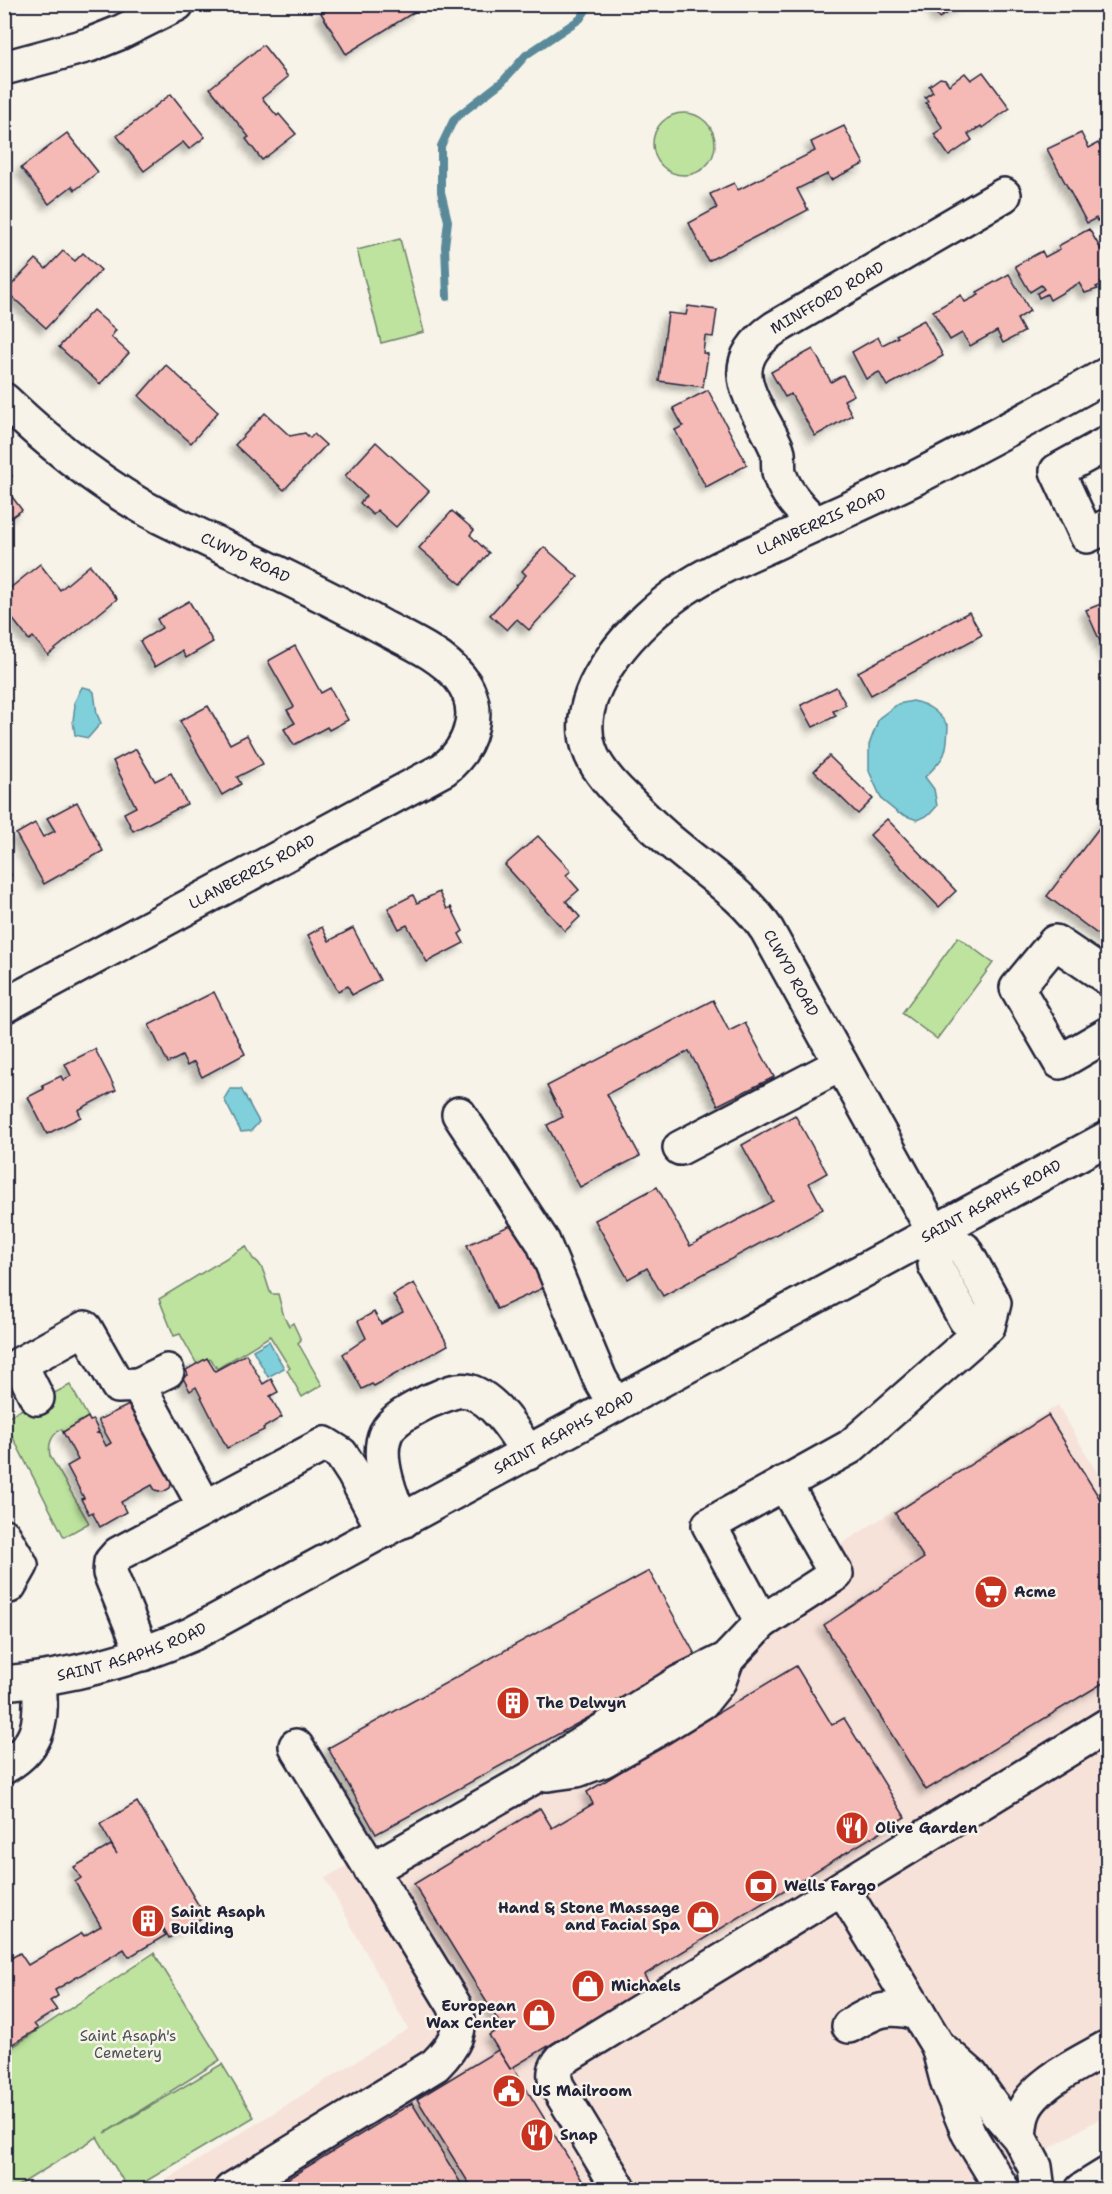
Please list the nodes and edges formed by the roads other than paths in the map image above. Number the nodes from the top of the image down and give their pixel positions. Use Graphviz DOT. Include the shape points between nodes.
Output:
graph roads {
  1 [pos="177,4"];
  2 [pos="4,68"];
  3 [pos="1005,195"];
  4 [pos="1107,374"];
  5 [pos="4,400"];
  6 [pos="1107,443"];
  7 [pos="816,524"];
  8 [pos="1107,526"];
  9 [pos="473,716"];
  10 [pos="586,722"];
  11 [pos="1107,978"];
  12 [pos="4,1006"];
  13 [pos="1107,1034"];
  14 [pos="841,1064"];
  15 [pos="459,1114"];
  16 [pos="1107,1138"];
  17 [pos="680,1148"];
  18 [pos="933,1232"];
  19 [pos="36,1398"];
  20 [pos="615,1406"];
  21 [pos="528,1453"];
  22 [pos="784,1483"];
  23 [pos="205,1507"];
  24 [pos="393,1526"];
  25 [pos="4,1536"];
  26 [pos="4,1586"];
  27 [pos="762,1622"];
  28 [pos="143,1654"];
  29 [pos="39,1680"];
  30 [pos="4,1683"];
  31 [pos="1107,1725"];
  32 [pos="296,1746"];
  33 [pos="4,1767"];
  34 [pos="371,1870"];
  35 [pos="842,1888"];
  36 [pos="918,2013"];
  37 [pos="849,2026"];
  38 [pos="938,2046"];
  39 [pos="1107,2047"];
  40 [pos="1019,2137"];
  41 [pos="1107,2174"];
  42 [pos="231,2190"];
  43 [pos="620,2190"];
  44 [pos="1003,2190"];
  45 [pos="1038,2190"];
  46 [pos="1082,2190"];
  1 -- 2 [label="main road" via="89,45"];
  3 -- 7 [label="main road, MINFFORD ROAD" via="775,328 763,336 748,356 745,384 778,451 780,475 794,503"];
  4 -- 7 [label="main road, LLANBERRIS ROAD" via="978,446"];
  5 -- 9 [label="main road, CLWYD ROAD" via="64,453 114,489 158,515 332,599 445,663 469,693"];
  6 -- 8 [label="main road" via="1057,471 1087,536"];
  7 -- 10 [label="main road, LLANBERRIS ROAD" via="705,576 663,605 607,665 591,694"];
  9 -- 12 [label="main road, LLANBERRIS ROAD" via="462,753 444,769"];
  10 -- 14 [label="main road, CLWYD ROAD" via="593,759 615,788 762,922"];
  11 -- 13 [label="main road" via="1055,942 1017,988 1060,1062"];
  14 -- 17 [label="main road"];
  14 -- 18 [label="main road, CLWYD ROAD"];
  15 -- 20 [label="main road" via="543,1242"];
  16 -- 18 [label="main road, SAINT ASAPHS ROAD"];
  18 -- 20 [label="main road, SAINT ASAPHS ROAD"];
  18 -- 22 [label="main road" via="935,1265 965,1319 987,1326 850,1447"];
  19 -- 23 [label="main road" via="20,1364 85,1328 118,1386 152,1378"];
  20 -- 21 [label="main road, SAINT ASAPHS ROAD"];
  21 -- 24 [label="main road, SAINT ASAPHS ROAD"];
  21 -- 24 [label="main road" via="510,1425 481,1397 467,1391 452,1392 421,1405 395,1421 386,1433 382,1449 395,1508"];
  22 -- 27 [label="main road" via="836,1574"];
  22 -- 27 [label="main road" via="709,1525"];
  23 -- 24 [label="main road" via="325,1444 341,1454"];
  23 -- 28 [label="main road" via="118,1554 111,1562 110,1573 118,1596"];
  24 -- 28 [label="main road, SAINT ASAPHS ROAD" via="192,1634"];
  25 -- 26 [label="main road" via="21,1565 9,1586"];
  27 -- 34 [label="main road" via="728,1659 680,1682 537,1775"];
  28 -- 29 [label="main road, SAINT ASAPHS ROAD"];
  29 -- 30 [label="main road, SAINT ASAPHS ROAD"];
  29 -- 33 [label="main road" via="42,1711 38,1729 30,1746"];
  31 -- 35 [label="main road"];
  32 -- 34 [label="main road"];
  34 -- 42 [label="main road" via="454,2005 459,2028 456,2039 435,2065"];
  35 -- 36 [label="main road"];
  35 -- 43 [label="main road" via="556,2065 557,2086"];
  36 -- 37 [label="main road" via="883,2008"];
  36 -- 38 [label="main road"];
  38 -- 40 [label="main road" via="970,2075"];
  38 -- 44 [label="main road" via="948,2084 969,2133"];
  39 -- 40 [label="main road" via="1043,2086 1023,2112"];
  40 -- 45 [label="main road" via="1035,2167"];
  41 -- 46 [label="main road"];
}
